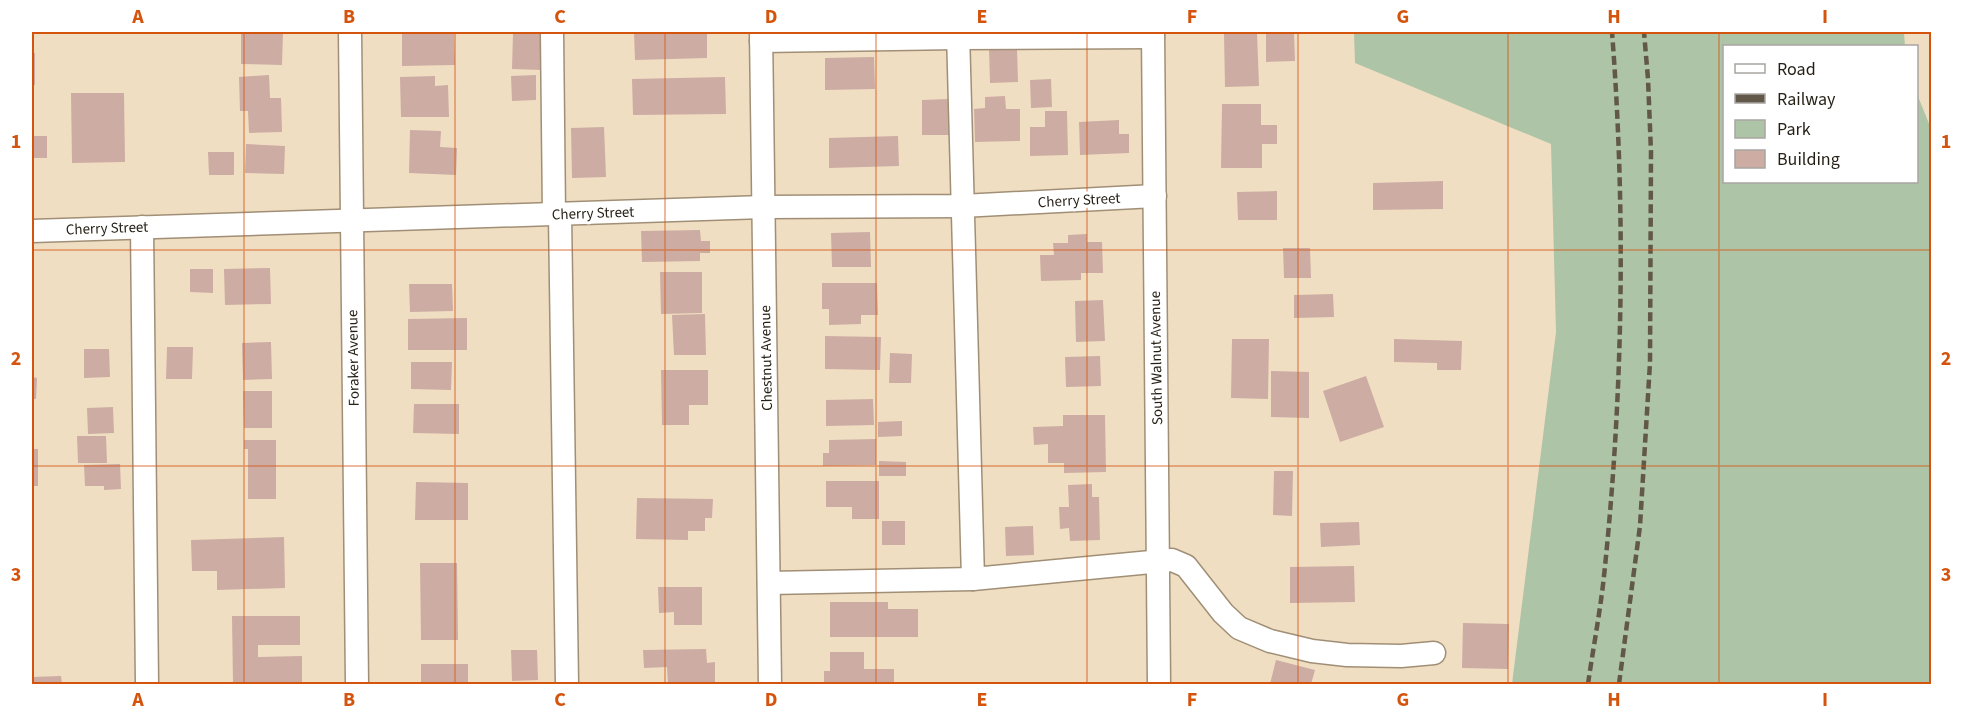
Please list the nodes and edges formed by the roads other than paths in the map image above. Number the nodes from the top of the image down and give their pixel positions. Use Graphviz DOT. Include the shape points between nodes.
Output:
graph roads {
  1 [pos="350,32"];
  2 [pos="552,32"];
  3 [pos="1153,34"];
  4 [pos="958,35"];
  5 [pos="761,36"];
  6 [pos="1155,196"];
  7 [pos="962,206"];
  8 [pos="764,207"];
  9 [pos="557,215"];
  10 [pos="352,221"];
  11 [pos="142,227"];
  12 [pos="32,231"];
  13 [pos="1158,561"];
  14 [pos="973,579"];
  15 [pos="769,583"];
  16 [pos="1434,653"];
  17 [pos="147,684"];
  18 [pos="357,684"];
  19 [pos="567,684"];
  20 [pos="770,684"];
  21 [pos="1159,684"];
  1 -- 10 [label="street, Foraker Avenue"];
  2 -- 9 [label="street"];
  3 -- 4 [label="street"];
  3 -- 6 [label="street, South Walnut Avenue"];
  4 -- 5 [label="street"];
  4 -- 7 [label="street"];
  5 -- 8 [label="street, Chestnut Avenue"];
  6 -- 7 [label="street, Cherry Street"];
  6 -- 13 [label="street, South Walnut Avenue"];
  7 -- 8 [label="street, Cherry Street"];
  7 -- 14 [label="street"];
  8 -- 9 [label="street, Cherry Street"];
  8 -- 15 [label="street, Chestnut Avenue"];
  9 -- 10 [label="street, Cherry Street"];
  9 -- 19 [label="street"];
  10 -- 11 [label="street, Cherry Street"];
  10 -- 18 [label="street, Foraker Avenue"];
  11 -- 12 [label="street, Cherry Street"];
  11 -- 17 [label="street"];
  13 -- 14 [label="street"];
  13 -- 16 [label="street" via="1172,560 1186,566 1239,628 1270,641 1347,655"];
  13 -- 21 [label="street, South Walnut Avenue"];
  14 -- 15 [label="street"];
  15 -- 20 [label="street, Chestnut Avenue"];
}
